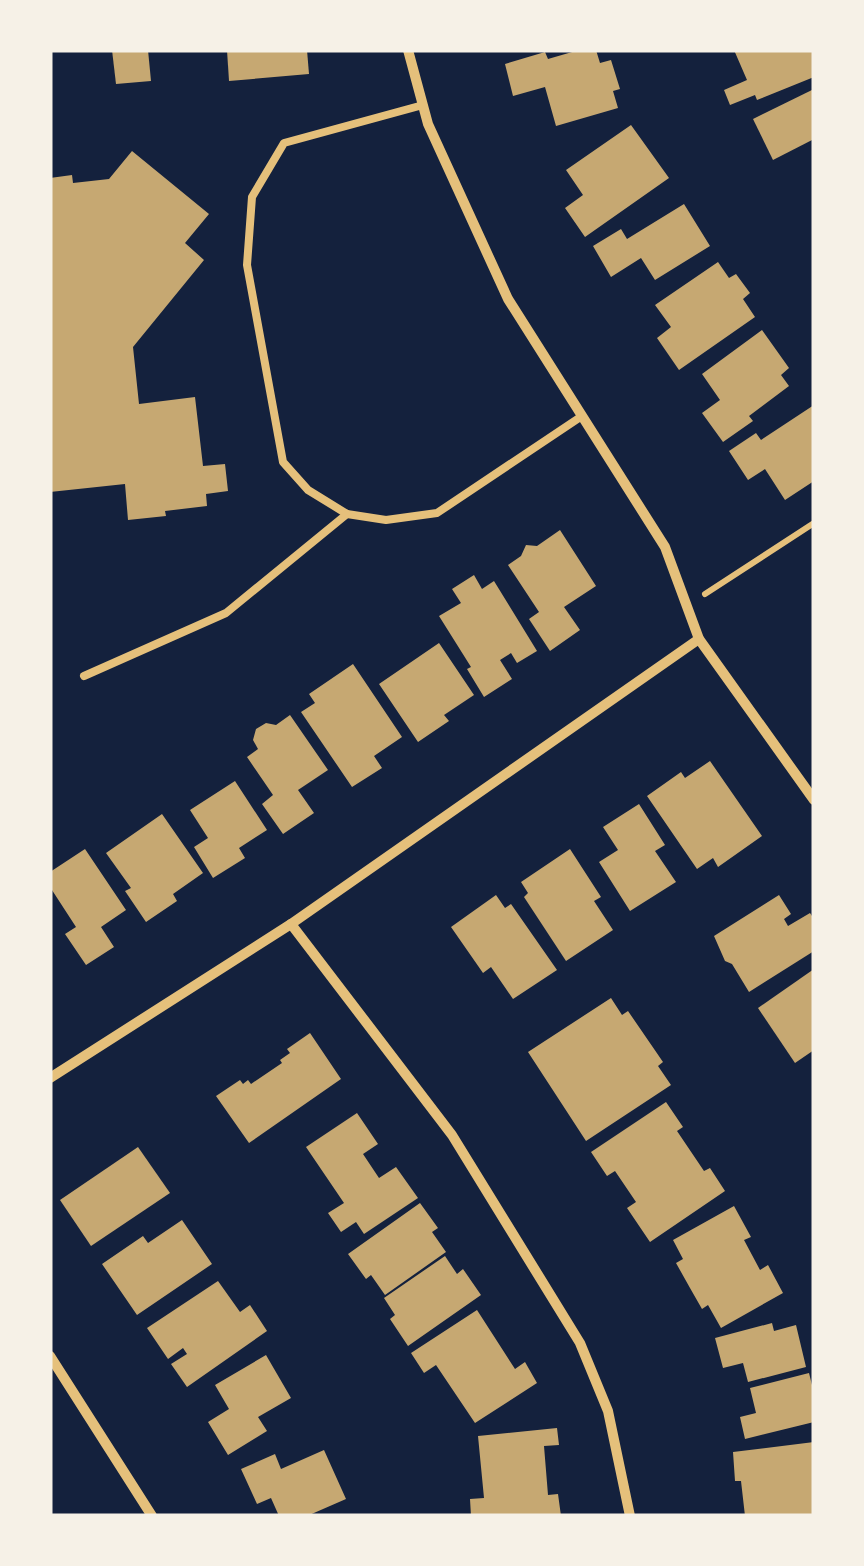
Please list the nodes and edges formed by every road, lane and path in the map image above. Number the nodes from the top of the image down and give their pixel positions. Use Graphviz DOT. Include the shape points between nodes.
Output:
graph roads {
  1 [pos="408,50"];
  2 [pos="423,105"];
  3 [pos="582,416"];
  4 [pos="348,514"];
  5 [pos="814,523"];
  6 [pos="687,605"];
  7 [pos="698,639"];
  8 [pos="84,676"];
  9 [pos="814,800"];
  10 [pos="292,924"];
  11 [pos="50,1078"];
  12 [pos="50,1356"];
  13 [pos="152,1516"];
  14 [pos="630,1516"];
  1 -- 2 [label="street"];
  2 -- 3 [label="street" via="508,298"];
  2 -- 4 [label="lane" via="284,143 252,196 247,265 283,462 308,490"];
  3 -- 4 [label="lane" via="436,512 386,520"];
  3 -- 6 [label="street" via="665,548"];
  4 -- 8 [label="lane" via="226,613"];
  5 -- 6 [label="path"];
  6 -- 7 [label="street"];
  7 -- 9 [label="street"];
  7 -- 10 [label="street"];
  10 -- 11 [label="street"];
  10 -- 14 [label="street" via="452,1134 580,1343 608,1411"];
  12 -- 13 [label="street"];
}
